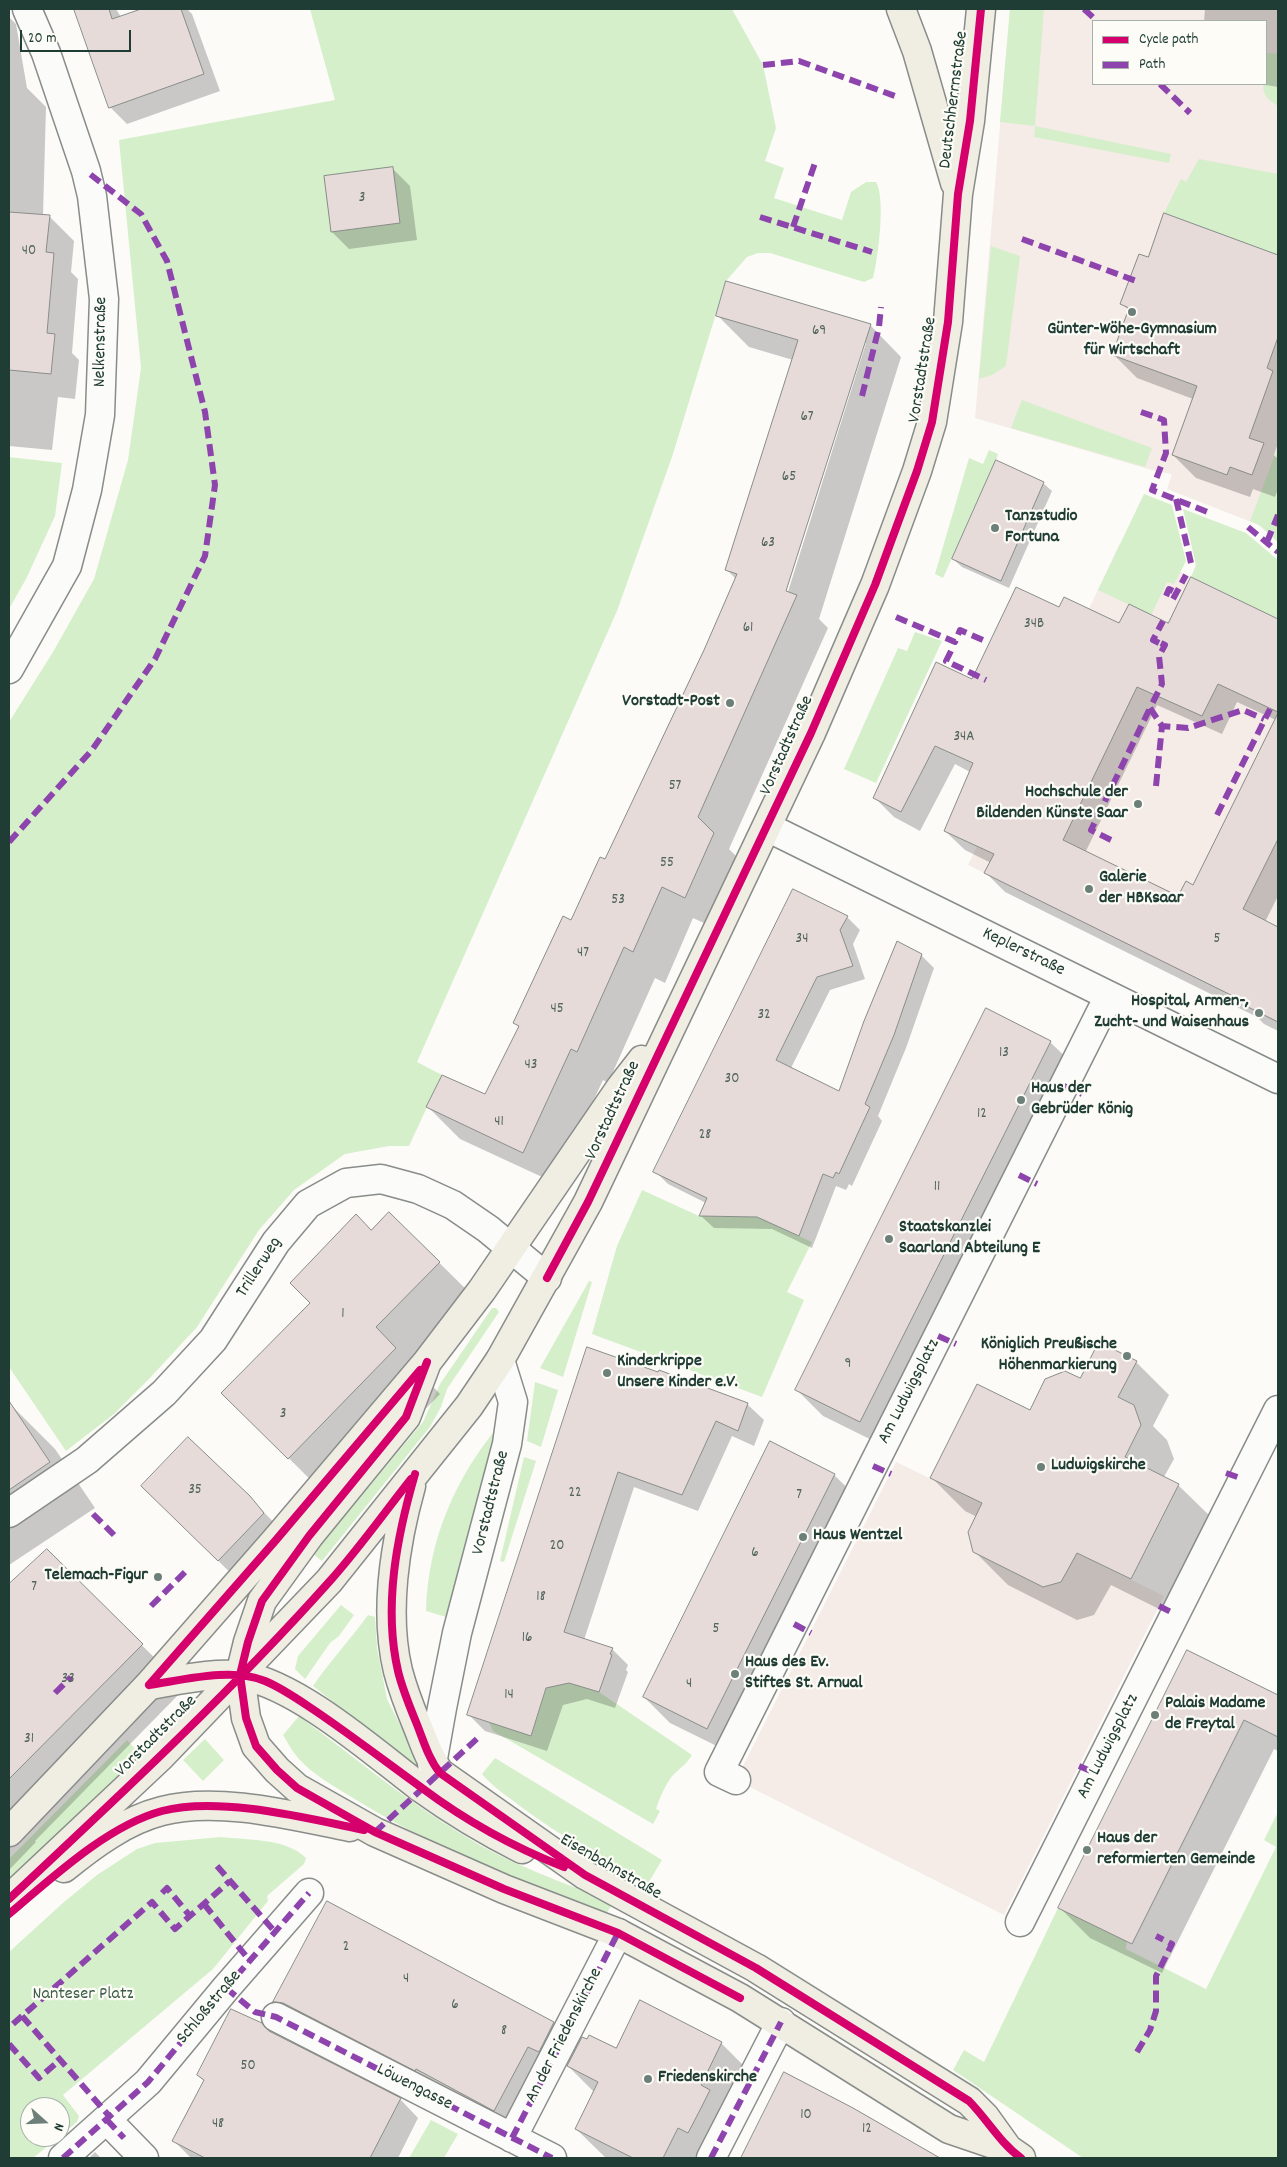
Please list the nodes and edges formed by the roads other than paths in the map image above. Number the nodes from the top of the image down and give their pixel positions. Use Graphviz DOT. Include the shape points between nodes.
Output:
graph roads {
  1 [pos="27,9"];
  2 [pos="901,9"];
  3 [pos="981,9"];
  4 [pos="958,194"];
  5 [pos="9,669"];
  6 [pos="767,827"];
  7 [pos="1109,996"];
  8 [pos="671,1024"];
  9 [pos="1278,1078"];
  10 [pos="511,1248"];
  11 [pos="547,1278"];
  12 [pos="500,1360"];
  13 [pos="427,1362"];
  14 [pos="1278,1410"];
  15 [pos="415,1474"];
  16 [pos="9,1513"];
  17 [pos="240,1675"];
  18 [pos="149,1685"];
  19 [pos="432,1764"];
  20 [pos="736,1780"];
  21 [pos="9,1832"];
  22 [pos="375,1832"];
  23 [pos="585,1875"];
  24 [pos="309,1893"];
  25 [pos="9,1899"];
  26 [pos="9,1914"];
  27 [pos="1020,1922"];
  28 [pos="618,1934"];
  29 [pos="276,2017"];
  30 [pos="781,2022"];
  31 [pos="116,2129"];
  32 [pos="512,2138"];
  33 [pos="1015,2154"];
  34 [pos="63,2158"];
  35 [pos="144,2158"];
  36 [pos="552,2158"];
  37 [pos="711,2158"];
  1 -- 5 [label="street, Nelkenstraße" via="46,52 86,171 92,196 104,309 100,415 87,490 67,566"];
  2 -- 4 [label="main road" via="932,97"];
  3 -- 4 [label="main road, Deutschherrnstraße" via="970,121"];
  4 -- 6 [label="main road, Vorstadtstraße" via="948,322 932,422 875,585"];
  6 -- 7 [label="street, Keplerstraße"];
  6 -- 8 [label="main road, Vorstadtstraße"];
  7 -- 9 [label="street, Keplerstraße"];
  7 -- 20 [label="street, Am Ludwigsplatz" via="720,1772"];
  8 -- 10 [label="main road, Vorstadtstraße" via="621,1087"];
  8 -- 11 [label="main road, Vorstadtstraße" via="588,1202"];
  10 -- 11 [label="street, Trillerweg"];
  10 -- 13 [label="main road, Vorstadtstraße"];
  10 -- 16 [label="street, Trillerweg" via="453,1206 418,1189 381,1179 346,1183 308,1204 276,1242 213,1340 164,1393 87,1460"];
  11 -- 12 [label="main road, Vorstadtstraße"];
  12 -- 15 [label="main road, Vorstadtstraße" via="469,1406"];
  12 -- 19 [label="street, Vorstadtstraße" via="513,1402 507,1444 458,1633"];
  13 -- 17 [label="main road" via="406,1417 304,1542 262,1601"];
  13 -- 18 [label="main road, Vorstadtstraße"];
  14 -- 27 [label="street, Am Ludwigsplatz"];
  15 -- 17 [label="main road, Vorstadtstraße" via="329,1581"];
  15 -- 19 [label="main road, Eisenbahnstraße" via="394,1564 394,1636 401,1679"];
  17 -- 18 [label="main road" via="198,1677"];
  17 -- 22 [label="main road" via="246,1718 256,1746 297,1788"];
  17 -- 23 [label="main road" via="265,1681 298,1699 481,1828 532,1854"];
  17 -- 25 [label="main road, Vorstadtstraße" via="155,1762"];
  18 -- 21 [label="main road, Vorstadtstraße"];
  19 -- 23 [label="main road, Eisenbahnstraße" via="493,1812"];
  22 -- 26 [label="main road" via="248,1808 201,1807 161,1811 127,1826 82,1853"];
  22 -- 28 [label="main road, Eisenbahnstraße" via="504,1890"];
  23 -- 33 [label="main road, Eisenbahnstraße" via="756,1968 944,2084 969,2101"];
  24 -- 31 [label="street, Schloßstraße" via="148,2082"];
  28 -- 30 [label="main road, Eisenbahnstraße"];
  28 -- 32 [label="street, An der Friedenskirche"];
  29 -- 32 [label="street, Löwengasse"];
  30 -- 33 [label="main road, Eisenbahnstraße" via="949,2129"];
  30 -- 37 [label="street"];
  31 -- 34 [label="street, Schloßstraße"];
  31 -- 35 [label="street"];
  32 -- 36 [label="street, Löwengasse"];
}
